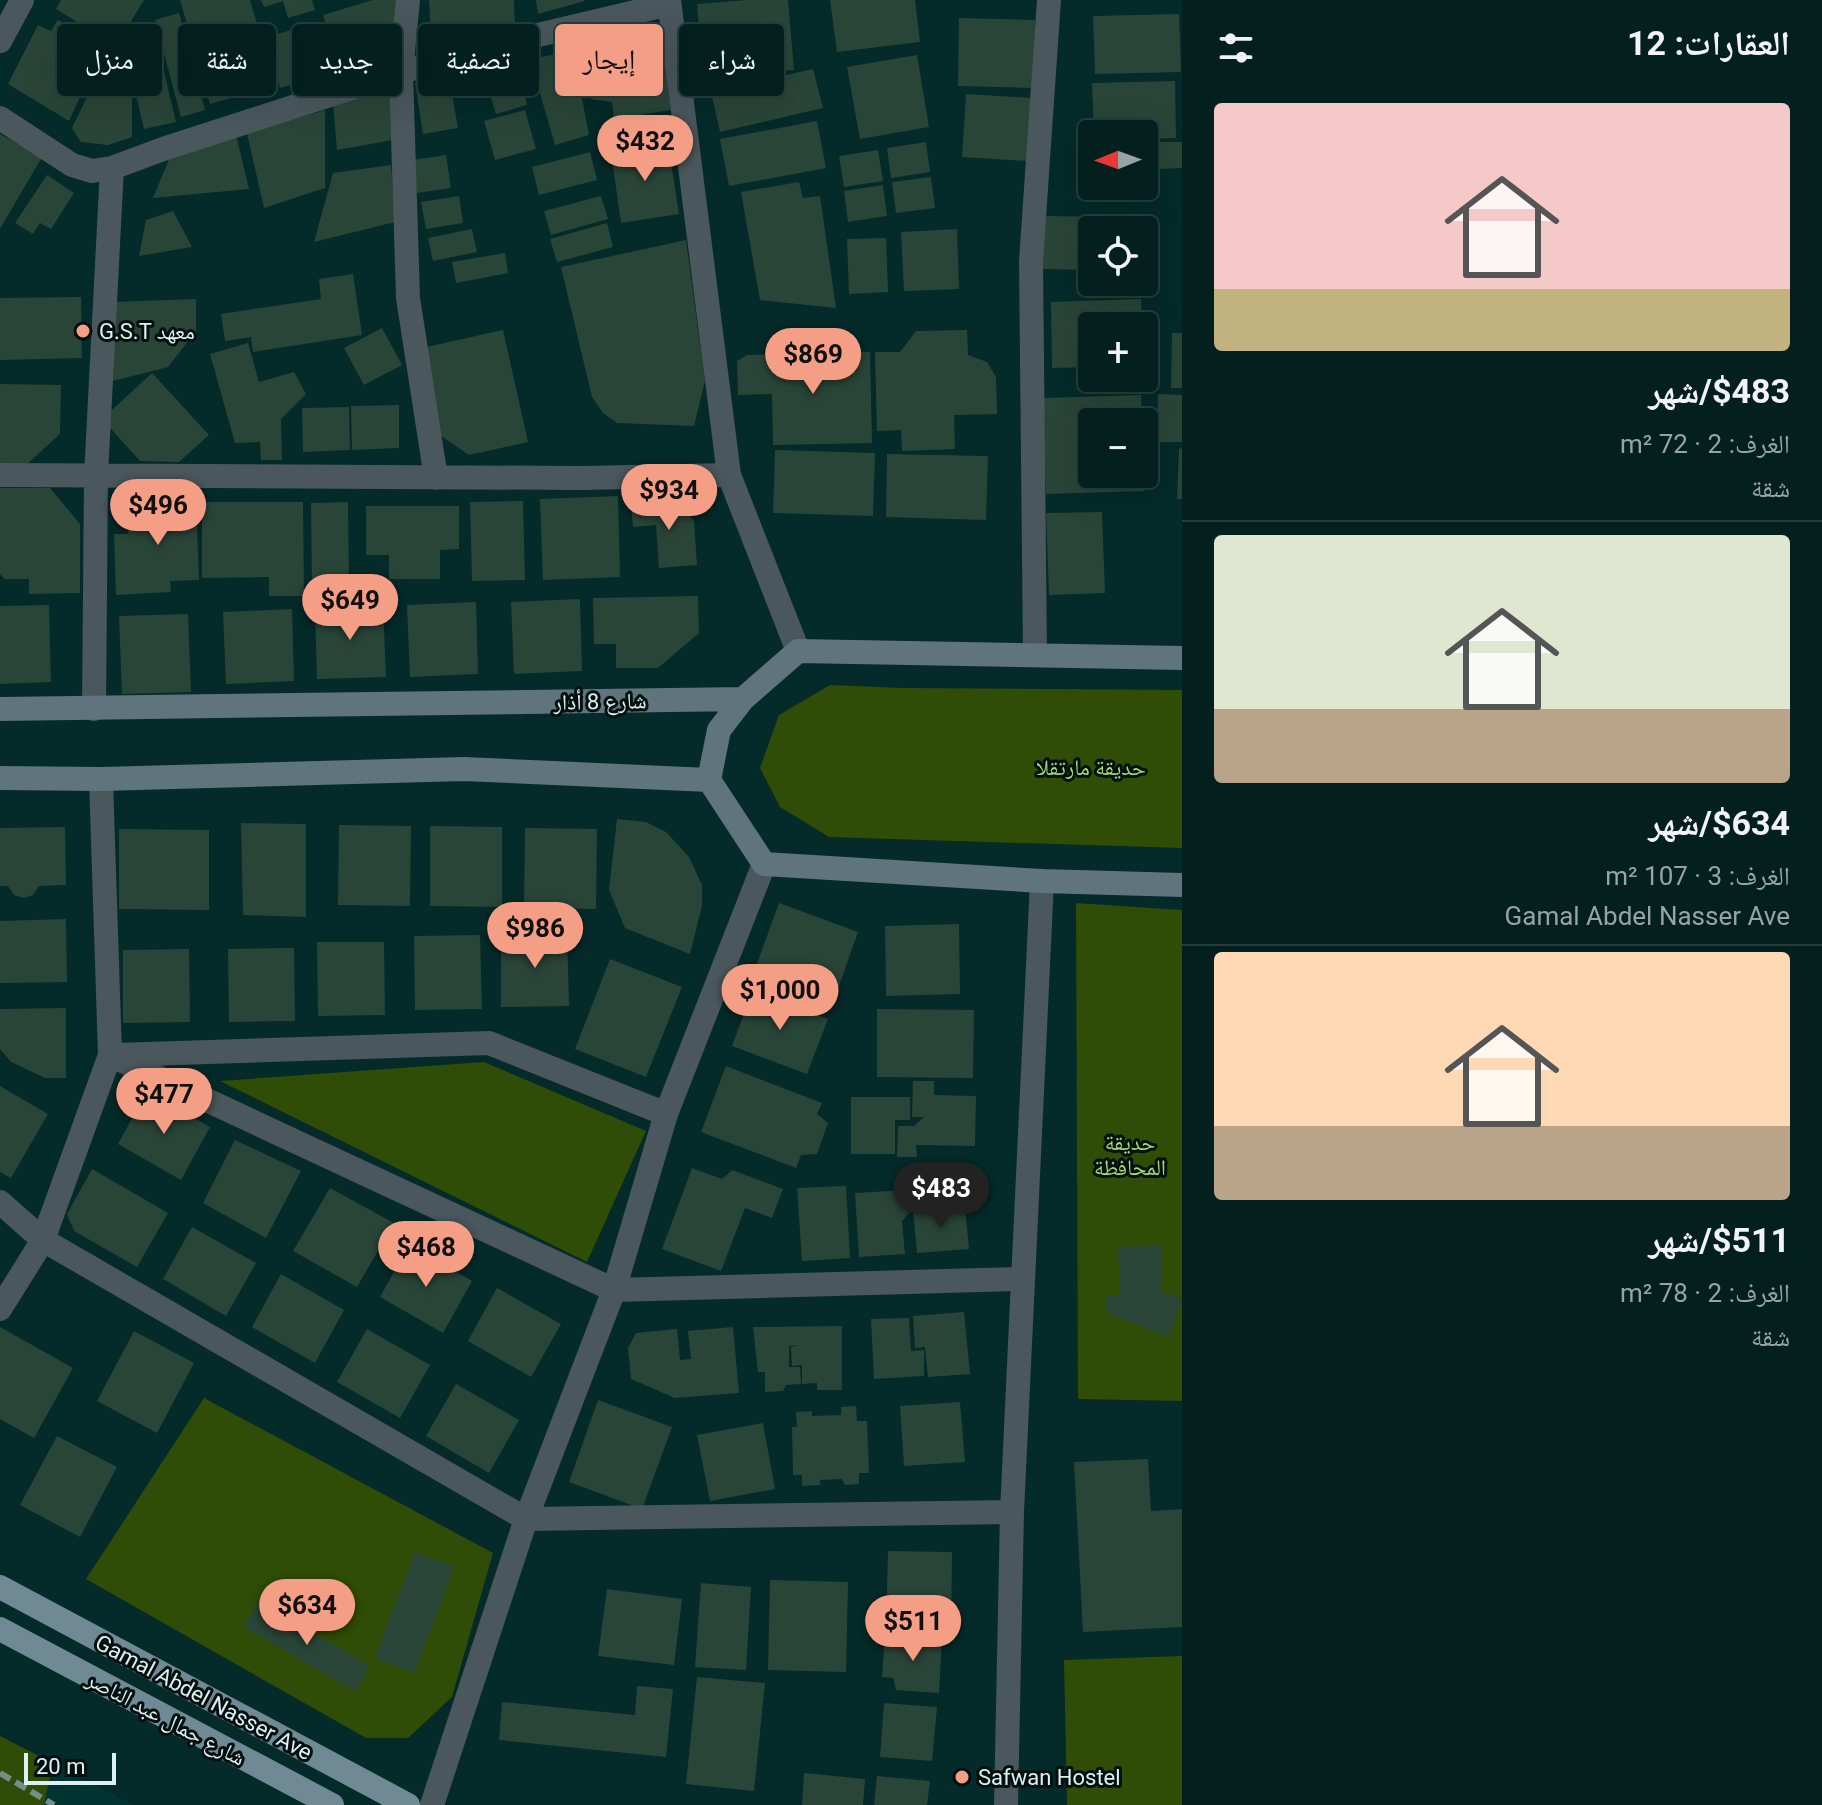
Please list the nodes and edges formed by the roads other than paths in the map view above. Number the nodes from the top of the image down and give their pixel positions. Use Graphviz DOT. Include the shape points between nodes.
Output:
graph roads {
  1 [pos="22,0"];
  2 [pos="408,0"];
  3 [pos="1049,0"];
  4 [pos="669,2"];
  5 [pos="0,41"];
  6 [pos="402,62"];
  7 [pos="402,72"];
  8 [pos="329,96"];
  9 [pos="402,96"];
  10 [pos="0,118"];
  11 [pos="112,168"];
  12 [pos="0,475"];
  13 [pos="729,475"];
  14 [pos="96,476"];
  15 [pos="436,478"];
  16 [pos="798,651"];
  17 [pos="1035,655"];
  18 [pos="1182,658"];
  19 [pos="743,699"];
  20 [pos="0,709"];
  21 [pos="94,709"];
  22 [pos="0,778"];
  23 [pos="101,779"];
  24 [pos="709,780"];
  25 [pos="764,864"];
  26 [pos="1042,881"];
  27 [pos="1182,885"];
  28 [pos="110,1055"];
  29 [pos="666,1114"];
  30 [pos="0,1202"];
  31 [pos="43,1240"];
  32 [pos="1021,1279"];
  33 [pos="614,1290"];
  34 [pos="0,1309"];
  35 [pos="1012,1512"];
  36 [pos="526,1519"];
  37 [pos="0,1587"];
  38 [pos="0,1629"];
  39 [pos="332,1805"];
  40 [pos="408,1805"];
  41 [pos="432,1805"];
  42 [pos="1006,1805"];
  1 -- 5 [label="street"];
  2 -- 6 [label="street"];
  3 -- 17 [label="street" via="1031,261"];
  4 -- 7 [label="street"];
  4 -- 13 [label="street"];
  8 -- 11 [label="street"];
  9 -- 15 [label="street" via="408,298"];
  10 -- 11 [label="street" via="72,165 92,171"];
  11 -- 14 [label="street"];
  12 -- 14 [label="street"];
  13 -- 15 [label="street"];
  13 -- 16 [label="street"];
  14 -- 15 [label="street"];
  14 -- 21 [label="street"];
  16 -- 17 [label="main road"];
  16 -- 19 [label="main road"];
  17 -- 18 [label="main road"];
  19 -- 21 [label="main road, شارع 8 أذار"];
  19 -- 24 [label="main road" via="719,730"];
  20 -- 21 [label="main road, شارع 8 أذار"];
  22 -- 23 [label="main road"];
  23 -- 24 [label="main road" via="464,769"];
  23 -- 28 [label="street"];
  24 -- 25 [label="main road"];
  25 -- 26 [label="main road"];
  25 -- 29 [label="street"];
  26 -- 27 [label="main road"];
  26 -- 32 [label="street"];
  28 -- 29 [label="street" via="489,1043"];
  28 -- 31 [label="street"];
  28 -- 33 [label="street"];
  29 -- 33 [label="street"];
  30 -- 31 [label="street"];
  31 -- 34 [label="street"];
  31 -- 36 [label="street"];
  32 -- 33 [label="street"];
  32 -- 35 [label="street"];
  33 -- 36 [label="street"];
  35 -- 36 [label="street"];
  35 -- 42 [label="street"];
  36 -- 41 [label="street"];
  37 -- 40 [label="main road, Gamal Abdel Nasser Ave"];
  38 -- 39 [label="main road, شارع جمال عبد الناصر"];
}
